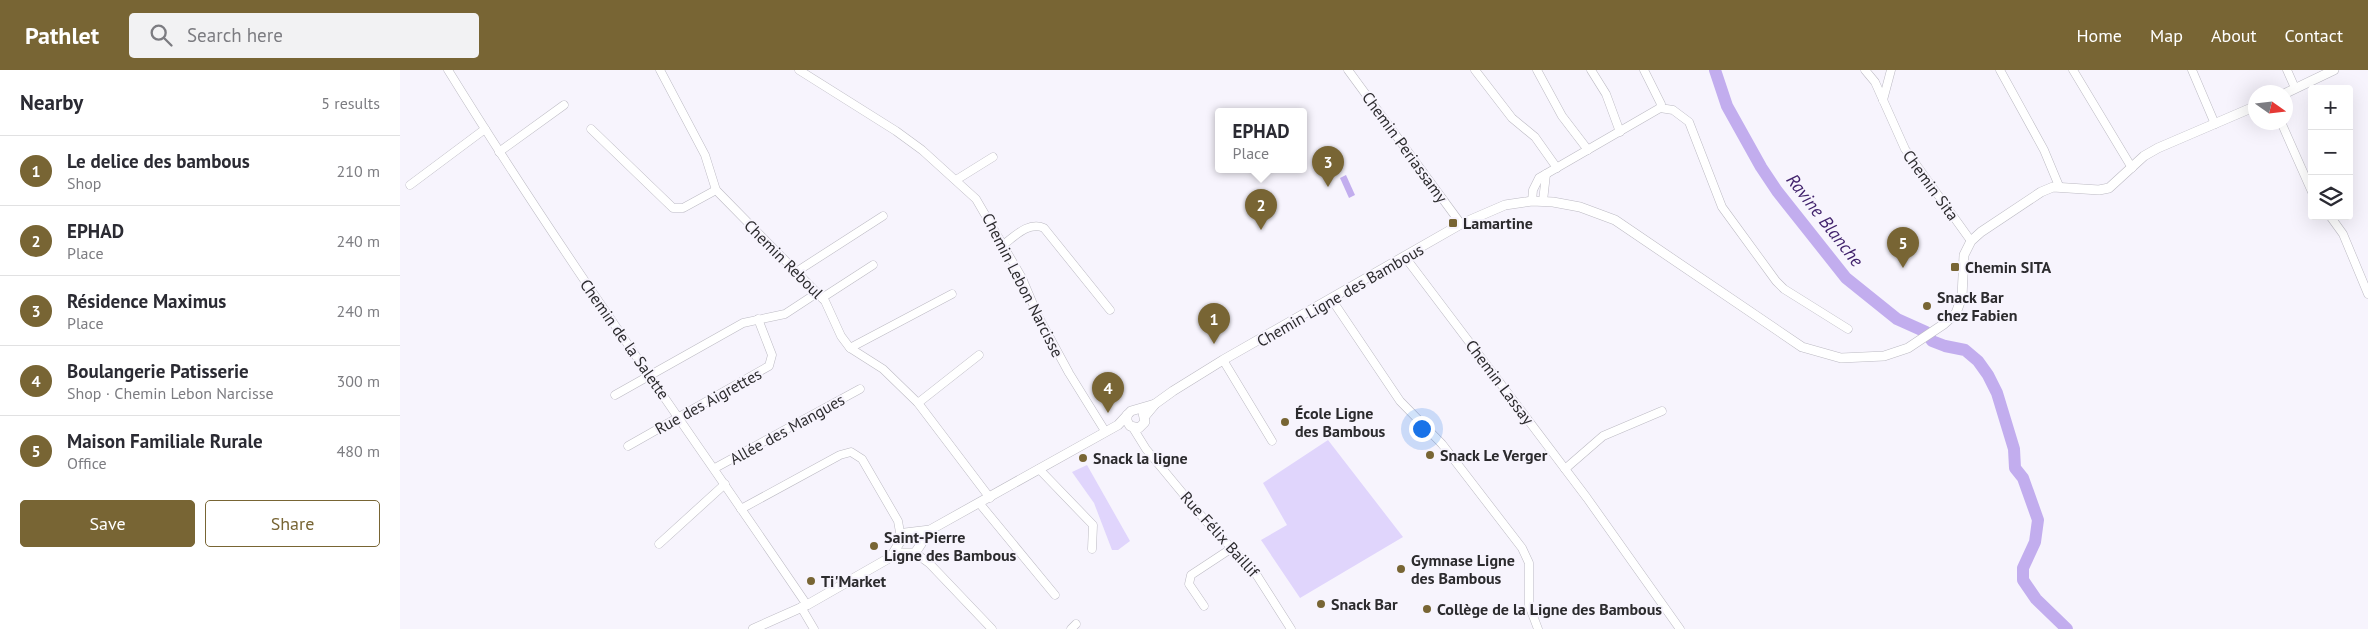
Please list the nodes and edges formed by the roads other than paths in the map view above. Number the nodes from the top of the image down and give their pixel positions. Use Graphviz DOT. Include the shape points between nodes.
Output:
graph roads {
  1 [pos="448,70"];
  2 [pos="660,70"];
  3 [pos="799,70"];
  4 [pos="1348,70"];
  5 [pos="1475,70"];
  6 [pos="1538,70"];
  7 [pos="1591,70"];
  8 [pos="1644,70"];
  9 [pos="1865,70"];
  10 [pos="1891,70"];
  11 [pos="2000,70"];
  12 [pos="2073,70"];
  13 [pos="2192,70"];
  14 [pos="2288,70"];
  15 [pos="2334,70"];
  16 [pos="2295,88"];
  17 [pos="1883,100"];
  18 [pos="564,105"];
  19 [pos="1658,110"];
  20 [pos="2248,110"];
  21 [pos="2215,124"];
  22 [pos="485,129"];
  23 [pos="591,129"];
  24 [pos="2285,130"];
  25 [pos="1620,132"];
  26 [pos="1588,150"];
  27 [pos="499,152"];
  28 [pos="993,157"];
  29 [pos="1557,168"];
  30 [pos="2132,168"];
  31 [pos="1546,174"];
  32 [pos="956,180"];
  33 [pos="2308,183"];
  34 [pos="410,185"];
  35 [pos="2059,186"];
  36 [pos="716,190"];
  37 [pos="1532,202"];
  38 [pos="1543,202"];
  39 [pos="883,216"];
  40 [pos="2333,220"];
  41 [pos="1461,224"];
  42 [pos="1971,241"];
  43 [pos="1003,245"];
  44 [pos="1405,257"];
  45 [pos="873,265"];
  46 [pos="796,272"];
  47 [pos="952,294"];
  48 [pos="2368,294"];
  49 [pos="820,296"];
  50 [pos="1332,300"];
  51 [pos="1110,310"];
  52 [pos="758,319"];
  53 [pos="1848,329"];
  54 [pos="850,348"];
  55 [pos="979,356"];
  56 [pos="1223,360"];
  57 [pos="651,375"];
  58 [pos="860,389"];
  59 [pos="615,395"];
  60 [pos="918,403"];
  61 [pos="1155,404"];
  62 [pos="1137,409"];
  63 [pos="1662,411"];
  64 [pos="1127,415"];
  65 [pos="679,417"];
  66 [pos="1145,420"];
  67 [pos="1118,425"];
  68 [pos="1132,427"];
  69 [pos="1105,431"];
  70 [pos="1272,441"];
  71 [pos="1144,444"];
  72 [pos="628,446"];
  73 [pos="715,468"];
  74 [pos="1039,469"];
  75 [pos="1566,469"];
  76 [pos="725,484"];
  77 [pos="990,498"];
  78 [pos="980,504"];
  79 [pos="741,509"];
  80 [pos="898,521"];
  81 [pos="930,530"];
  82 [pos="913,532"];
  83 [pos="900,540"];
  84 [pos="659,544"];
  85 [pos="1232,548"];
  86 [pos="916,549"];
  87 [pos="1092,549"];
  88 [pos="891,557"];
  89 [pos="1055,596"];
  90 [pos="804,606"];
  91 [pos="1204,606"];
  92 [pos="753,629"];
  93 [pos="814,629"];
  94 [pos="992,629"];
  95 [pos="1290,629"];
  96 [pos="1538,629"];
  97 [pos="1680,629"];
  1 -- 22 [label="street, Chemin de la Salette"];
  2 -- 36 [label="street, Chemin Reboul" via="705,155"];
  3 -- 32 [label="street, Chemin Lebon Narcisse" via="896,131"];
  4 -- 41 [label="street, Chemin Periassamy"];
  5 -- 29 [label="street"];
  6 -- 26 [label="street" via="1562,116"];
  7 -- 25 [label="street" via="1606,94"];
  8 -- 19 [label="street" via="1661,104"];
  9 -- 17 [label="street, Chemin Sita"];
  10 -- 17 [label="street"];
  11 -- 35 [label="street" via="2044,150"];
  12 -- 30 [label="street"];
  13 -- 21 [label="street"];
  14 -- 16 [label="street"];
  15 -- 16 [label="main road"];
  17 -- 42 [label="street, Chemin Sita" via="1905,150"];
  18 -- 27 [label="street"];
  19 -- 25 [label="street"];
  19 -- 53 [label="street" via="1673,110 1688,122 1722,207 1776,281 1784,290"];
  20 -- 21 [label="main road"];
  21 -- 30 [label="main road" via="2158,148"];
  22 -- 27 [label="street, Chemin de la Salette"];
  22 -- 34 [label="street"];
  23 -- 36 [label="street" via="673,208 683,208"];
  24 -- 33 [label="street"];
  25 -- 26 [label="street"];
  26 -- 29 [label="street"];
  27 -- 57 [label="street, Chemin de la Salette" via="577,271"];
  28 -- 32 [label="street"];
  29 -- 31 [label="street"];
  30 -- 35 [label="main road" via="2109,188"];
  31 -- 37 [label="street" via="1536,183"];
  31 -- 38 [label="street"];
  32 -- 43 [label="street, Chemin Lebon Narcisse" via="980,204"];
  35 -- 42 [label="main road" via="2041,192"];
  36 -- 46 [label="street, Chemin Reboul"];
  37 -- 38 [label="main road, Chemin Ligne des Bambous"];
  37 -- 41 [label="main road, Chemin Ligne des Bambous" via="1505,206"];
  38 -- 42 [label="main road, Chemin Ligne des Bambous" via="1580,207 1621,223 1802,347 1841,358 1884,356 1908,348 1944,324 1960,305 1964,255"];
  39 -- 46 [label="street"];
  40 -- 48 [label="street" via="2343,234"];
  41 -- 44 [label="main road, Chemin Ligne des Bambous"];
  43 -- 51 [label="street" via="1031,226 1044,228"];
  43 -- 69 [label="street, Chemin Lebon Narcisse" via="1069,373"];
  44 -- 50 [label="main road, Chemin Ligne des Bambous"];
  44 -- 75 [label="street, Chemin Lassay"];
  45 -- 49 [label="street"];
  46 -- 49 [label="street, Chemin Reboul"];
  47 -- 54 [label="street"];
  49 -- 52 [label="street" via="785,314"];
  49 -- 54 [label="street, Chemin Reboul"];
  50 -- 56 [label="main road, Chemin Ligne des Bambous"];
  50 -- 96 [label="street" via="1400,401 1442,444 1522,548 1529,563 1529,605"];
  52 -- 57 [label="street" via="743,323"];
  52 -- 65 [label="street, Rue des Aigrettes" via="772,355 769,366"];
  54 -- 60 [label="street, Chemin Reboul" via="883,369"];
  55 -- 60 [label="street"];
  56 -- 61 [label="main road, Chemin Ligne des Bambous"];
  56 -- 70 [label="street"];
  57 -- 59 [label="street"];
  57 -- 65 [label="street, Chemin de la Salette"];
  58 -- 73 [label="street, Allée des Mangues"];
  60 -- 77 [label="street, Chemin Reboul"];
  61 -- 62 [label="main road, Chemin Ligne des Bambous"];
  61 -- 66 [label="main road, Chemin Ligne des Bambous"];
  62 -- 64 [label="main road"];
  62 -- 66 [label="main road" via="1142,411"];
  63 -- 75 [label="street" via="1603,436"];
  64 -- 67 [label="main road"];
  64 -- 68 [label="main road"];
  65 -- 72 [label="street, Rue des Aigrettes"];
  65 -- 73 [label="street, Chemin de la Salette"];
  66 -- 68 [label="main road" via="1139,428"];
  66 -- 71 [label="street"];
  67 -- 68 [label="main road"];
  67 -- 69 [label="main road"];
  68 -- 71 [label="street, Rue Félix Baillif"];
  69 -- 74 [label="main road"];
  71 -- 85 [label="street, Rue Félix Baillif" via="1204,519"];
  73 -- 76 [label="street, Chemin de la Salette"];
  74 -- 77 [label="main road"];
  74 -- 87 [label="street" via="1093,525"];
  75 -- 97 [label="street, Chemin Lassay"];
  76 -- 79 [label="street, Chemin de la Salette"];
  76 -- 84 [label="street"];
  77 -- 78 [label="main road"];
  78 -- 81 [label="main road"];
  78 -- 89 [label="street"];
  79 -- 80 [label="street" via="851,452 862,460"];
  79 -- 90 [label="street, Chemin de la Salette"];
  80 -- 82 [label="street"];
  80 -- 83 [label="street"];
  81 -- 82 [label="main road"];
  81 -- 86 [label="main road"];
  82 -- 83 [label="main road" via="905,533"];
  82 -- 86 [label="main road" via="919,537"];
  83 -- 86 [label="main road" via="901,548"];
  83 -- 88 [label="main road"];
  85 -- 91 [label="street" via="1191,574 1188,580"];
  85 -- 95 [label="street, Rue Félix Baillif" via="1256,574"];
  86 -- 88 [label="main road"];
  86 -- 94 [label="street"];
  88 -- 90 [label="main road"];
  90 -- 92 [label="main road"];
  90 -- 93 [label="street, Chemin de la Salette"];
}
